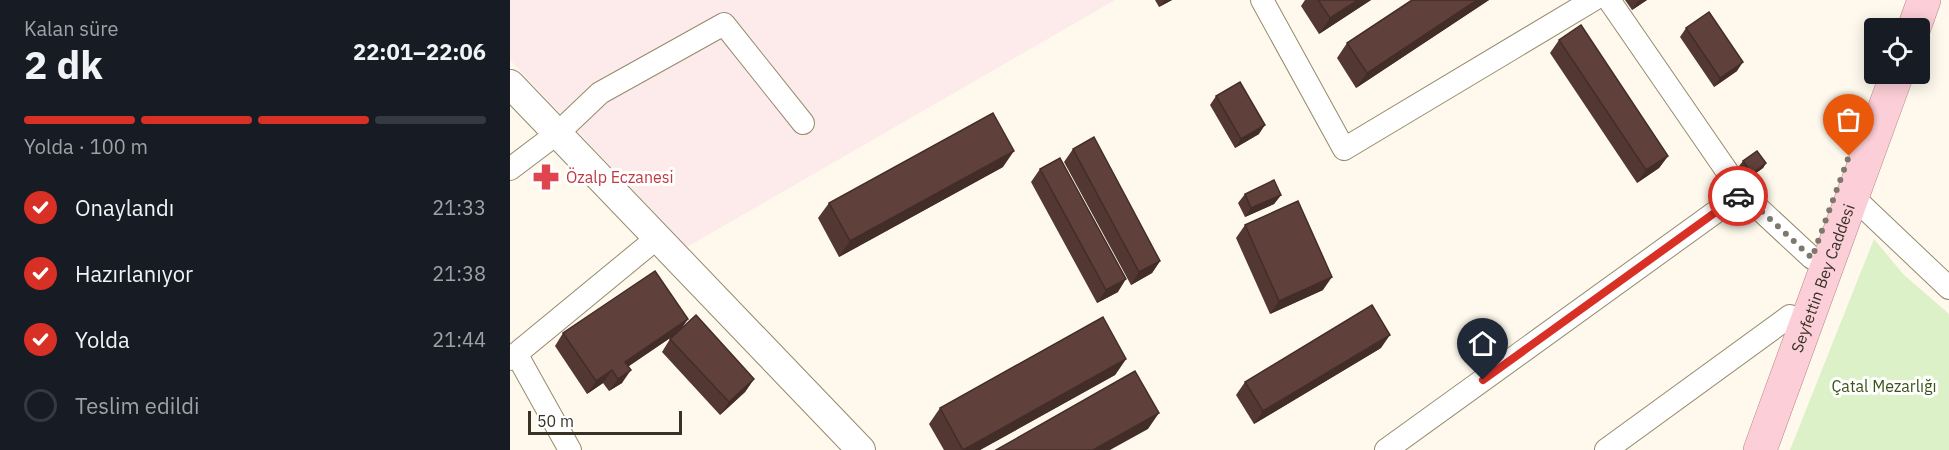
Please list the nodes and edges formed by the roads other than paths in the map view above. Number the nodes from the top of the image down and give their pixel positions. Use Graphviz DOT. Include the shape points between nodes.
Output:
graph roads {
  1 [pos="1262,0"];
  2 [pos="1593,0"];
  3 [pos="1609,0"];
  4 [pos="1905,0"];
  5 [pos="1924,0"];
  6 [pos="1899,18"];
  7 [pos="1918,18"];
  8 [pos="510,84"];
  9 [pos="1874,84"];
  10 [pos="1893,84"];
  11 [pos="803,123"];
  12 [pos="559,132"];
  13 [pos="510,169"];
  14 [pos="1742,193"];
  15 [pos="1853,197"];
  16 [pos="657,238"];
  17 [pos="1812,258"];
  18 [pos="1949,288"];
  19 [pos="1790,316"];
  20 [pos="514,357"];
  21 [pos="1414,442"];
  22 [pos="570,450"];
  23 [pos="861,450"];
  24 [pos="1386,450"];
  25 [pos="1606,450"];
  26 [pos="1742,450"];
  27 [pos="1760,450"];
  1 -- 2 [label="street" via="1344,149"];
  3 -- 14 [label="street"];
  4 -- 6 [label="main road"];
  5 -- 7 [label="main road"];
  8 -- 12 [label="street"];
  9 -- 17 [label="main road, Seyfettin Bey Caddesi"];
  10 -- 15 [label="main road, Seyfettin Bey Caddesi"];
  11 -- 12 [label="street" via="724,24 600,93"];
  12 -- 13 [label="street"];
  12 -- 16 [label="street"];
  14 -- 17 [label="street"];
  14 -- 21 [label="street"];
  15 -- 18 [label="street"];
  15 -- 27 [label="main road, Seyfettin Bey Caddesi"];
  16 -- 20 [label="street"];
  16 -- 23 [label="street"];
  17 -- 19 [label="main road, Seyfettin Bey Caddesi"];
  19 -- 25 [label="street"];
  19 -- 26 [label="main road, Seyfettin Bey Caddesi"];
  20 -- 22 [label="street"];
  21 -- 24 [label="street"];
}
